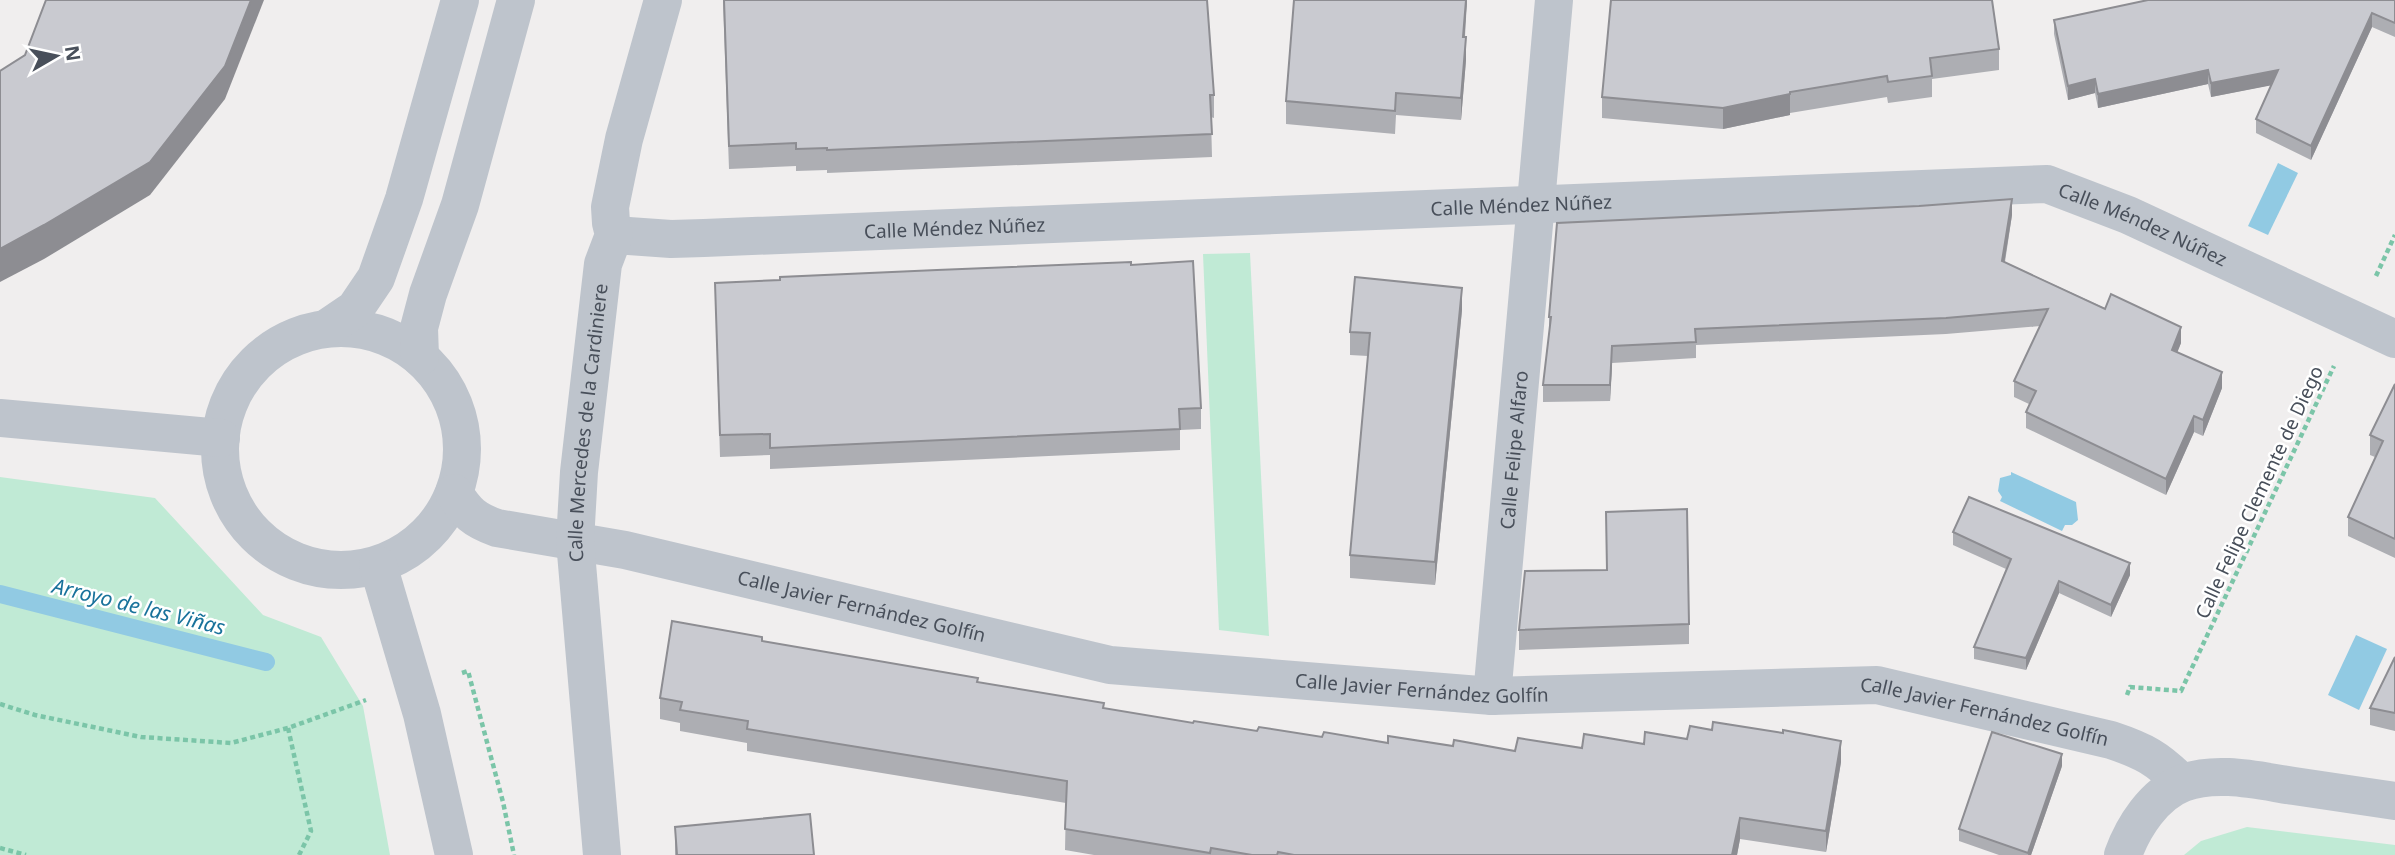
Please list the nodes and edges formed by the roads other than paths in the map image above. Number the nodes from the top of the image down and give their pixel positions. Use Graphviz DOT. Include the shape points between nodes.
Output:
graph roads {
  1 [pos="460,0"];
  2 [pos="516,0"];
  3 [pos="663,0"];
  4 [pos="1554,0"];
  5 [pos="1534,205"];
  6 [pos="614,235"];
  7 [pos="327,328"];
  8 [pos="2395,339"];
  9 [pos="420,356"];
  10 [pos="0,418"];
  11 [pos="221,438"];
  12 [pos="454,493"];
  13 [pos="575,541"];
  14 [pos="378,565"];
  15 [pos="1492,696"];
  16 [pos="2182,783"];
  17 [pos="2395,801"];
  18 [pos="454,855"];
  19 [pos="602,855"];
  20 [pos="2123,855"];
  1 -- 7 [label="street" via="404,199 376,278 355,309"];
  2 -- 9 [label="street" via="464,194 428,294 419,328"];
  3 -- 6 [label="street, Calle Mercedes de la Cardiniere" via="614,186 610,207"];
  4 -- 5 [label="street, Calle Felipe Alfaro"];
  5 -- 6 [label="street, Calle Méndez Núñez" via="704,238"];
  5 -- 8 [label="street, Calle Méndez Núñez" via="2047,184 2128,215"];
  5 -- 15 [label="street, Calle Felipe Alfaro"];
  6 -- 13 [label="street, Calle Mercedes de la Cardiniere" via="603,264"];
  7 -- 9 [label="street" via="376,333"];
  7 -- 11 [label="street" via="275,347 255,364 226,411"];
  9 -- 12 [label="street" via="437,374 459,419 461,469"];
  10 -- 11 [label="street"];
  11 -- 14 [label="street" via="229,495 262,542 286,558 314,568 343,571"];
  12 -- 13 [label="street, Calle Javier Fernández Golfín" via="478,521"];
  12 -- 14 [label="street" via="444,515 428,533 411,549"];
  13 -- 15 [label="street, Calle Javier Fernández Golfín" via="1110,665"];
  13 -- 19 [label="street, Calle Mercedes de la Cardiniere"];
  14 -- 18 [label="street" via="422,714"];
  15 -- 16 [label="street, Calle Javier Fernández Golfín" via="1877,685 2111,740 2161,762"];
  16 -- 17 [label="street" via="2235,778"];
  16 -- 20 [label="street" via="2145,814"];
}
